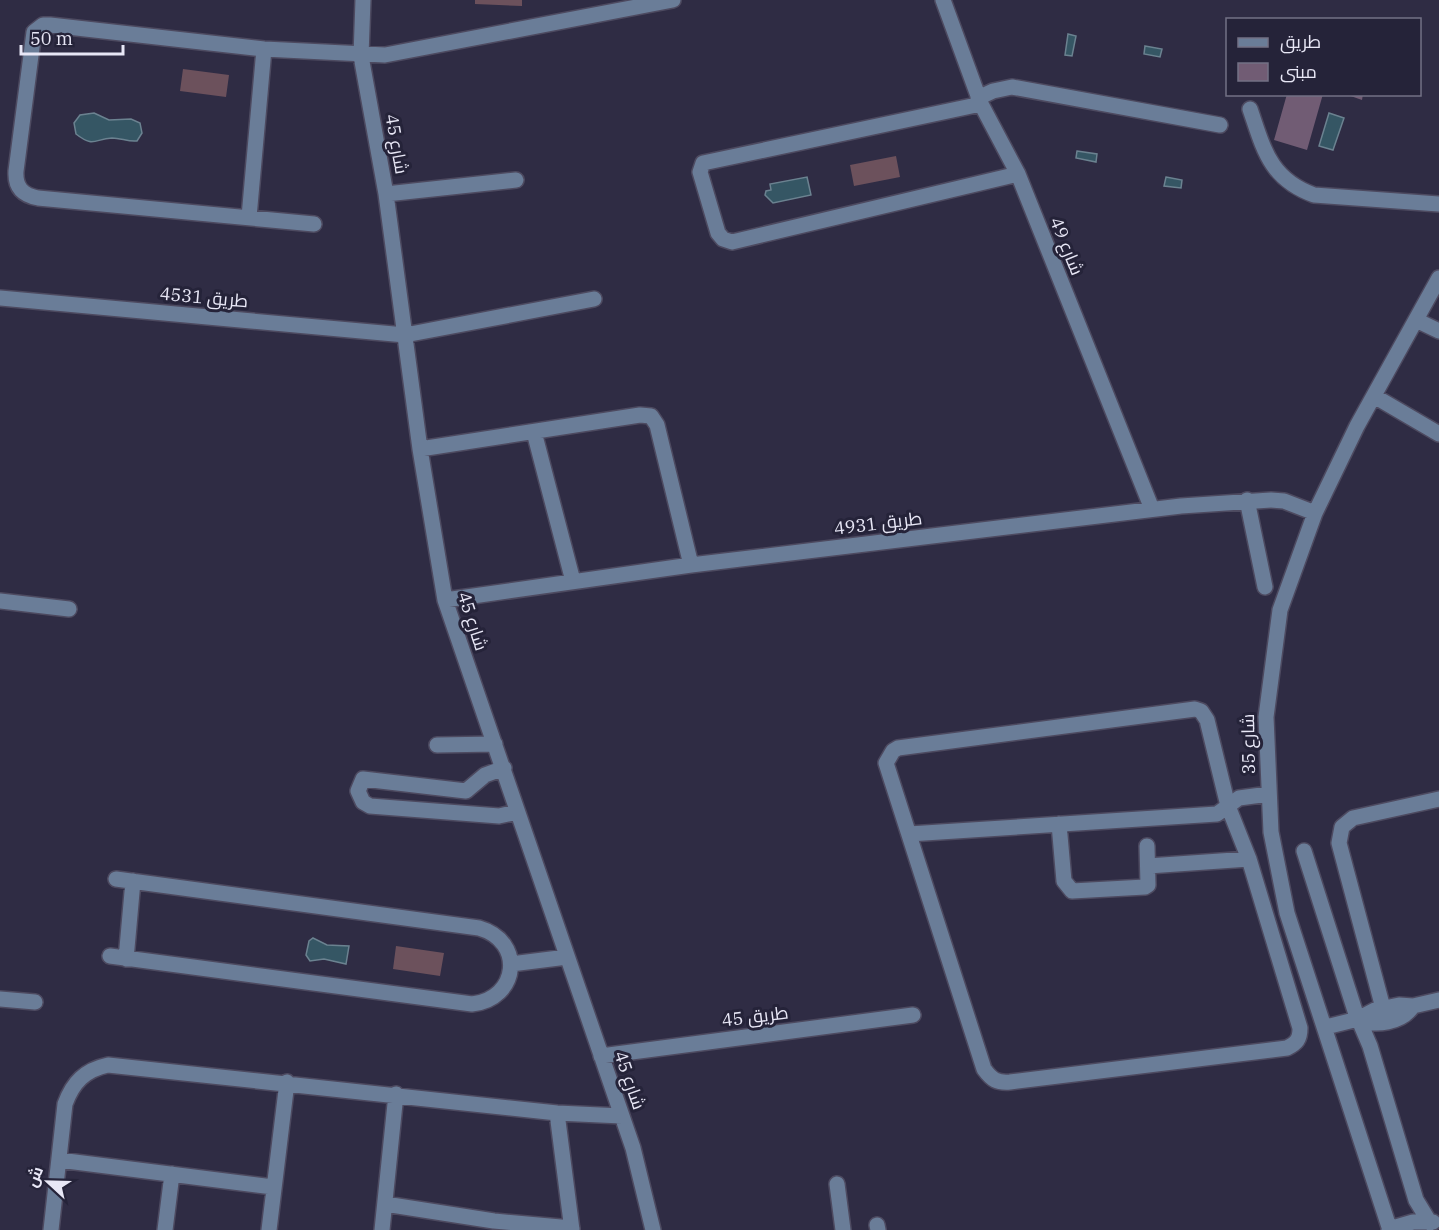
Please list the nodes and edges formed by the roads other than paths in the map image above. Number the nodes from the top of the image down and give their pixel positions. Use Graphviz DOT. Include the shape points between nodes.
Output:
graph roads {
  1 [pos="363,0"];
  2 [pos="673,0"];
  3 [pos="943,0"];
  4 [pos="264,49"];
  5 [pos="361,56"];
  6 [pos="979,101"];
  7 [pos="1250,109"];
  8 [pos="1220,125"];
  9 [pos="1017,174"];
  10 [pos="516,180"];
  11 [pos="386,195"];
  12 [pos="1439,204"];
  13 [pos="249,217"];
  14 [pos="314,224"];
  15 [pos="1439,278"];
  16 [pos="0,298"];
  17 [pos="1434,298"];
  18 [pos="594,299"];
  19 [pos="1416,320"];
  20 [pos="1439,331"];
  21 [pos="405,335"];
  22 [pos="1374,396"];
  23 [pos="534,432"];
  24 [pos="1439,434"];
  25 [pos="420,449"];
  26 [pos="1246,500"];
  27 [pos="1152,509"];
  28 [pos="1315,513"];
  29 [pos="691,566"];
  30 [pos="573,581"];
  31 [pos="1265,586"];
  32 [pos="444,600"];
  33 [pos="0,601"];
  34 [pos="69,609"];
  35 [pos="495,744"];
  36 [pos="437,745"];
  37 [pos="504,768"];
  38 [pos="466,791"];
  39 [pos="1269,794"];
  40 [pos="1439,799"];
  41 [pos="1228,806"];
  42 [pos="517,812"];
  43 [pos="471,814"];
  44 [pos="1059,824"];
  45 [pos="909,834"];
  46 [pos="1147,846"];
  47 [pos="1304,851"];
  48 [pos="1249,860"];
  49 [pos="1148,866"];
  50 [pos="116,879"];
  51 [pos="133,881"];
  52 [pos="110,956"];
  53 [pos="567,957"];
  54 [pos="126,958"];
  55 [pos="511,964"];
  56 [pos="0,999"];
  57 [pos="1439,999"];
  58 [pos="35,1002"];
  59 [pos="1413,1006"];
  60 [pos="1383,1008"];
  61 [pos="913,1015"];
  62 [pos="1358,1019"];
  63 [pos="1326,1027"];
  64 [pos="601,1056"];
  65 [pos="287,1082"];
  66 [pos="396,1094"];
  67 [pos="557,1113"];
  68 [pos="622,1116"];
  69 [pos="59,1160"];
  70 [pos="172,1174"];
  71 [pos="837,1184"];
  72 [pos="273,1186"];
  73 [pos="385,1204"];
  74 [pos="1429,1224"];
  75 [pos="493,1226"];
  76 [pos="572,1229"];
  77 [pos="51,1230"];
  78 [pos="165,1230"];
  79 [pos="268,1230"];
  80 [pos="382,1230"];
  81 [pos="653,1230"];
  82 [pos="843,1230"];
  83 [pos="1389,1230"];
  1 -- 5 [label="street, شارع 45"];
  2 -- 5 [label="street" via="386,56"];
  3 -- 6 [label="street, شارع 49"];
  4 -- 5 [label="street"];
  4 -- 13 [label="street"];
  4 -- 13 [label="street" via="50,25 38,27 34,32 16,171 18,187 30,196"];
  5 -- 11 [label="street, شارع 45"];
  6 -- 8 [label="street" via="993,91 1012,87"];
  6 -- 9 [label="street, شارع 49"];
  6 -- 9 [label="street" via="703,163 700,172 718,233 732,242"];
  7 -- 12 [label="street" via="1274,168 1299,190 1323,196"];
  9 -- 27 [label="street, شارع 49"];
  10 -- 11 [label="street"];
  11 -- 21 [label="street, شارع 45"];
  13 -- 14 [label="street"];
  15 -- 17 [label="street, شارع 35"];
  16 -- 21 [label="street, طريق 4531"];
  17 -- 19 [label="street, شارع 35"];
  18 -- 21 [label="street, طريق 4531"];
  19 -- 20 [label="street"];
  19 -- 22 [label="street, شارع 35"];
  21 -- 25 [label="street, شارع 45"];
  22 -- 24 [label="street"];
  22 -- 28 [label="street, شارع 35"];
  23 -- 25 [label="street"];
  23 -- 29 [label="street" via="651,416 657,425"];
  23 -- 30 [label="street"];
  25 -- 32 [label="street, شارع 45"];
  26 -- 27 [label="street, طريق 4931"];
  26 -- 28 [label="street, طريق 4931" via="1284,501"];
  26 -- 31 [label="street"];
  27 -- 29 [label="street, طريق 4931"];
  28 -- 39 [label="street, شارع 35" via="1280,610 1266,717"];
  29 -- 30 [label="street, طريق 4931"];
  30 -- 32 [label="street, طريق 4931"];
  32 -- 35 [label="street, شارع 45"];
  33 -- 34 [label="street"];
  35 -- 36 [label="street"];
  35 -- 37 [label="street, شارع 45"];
  37 -- 38 [label="street"];
  37 -- 42 [label="street, شارع 45"];
  38 -- 43 [label="street"];
  38 -- 43 [label="street" via="363,779 358,791 370,806"];
  39 -- 41 [label="street" via="1239,798"];
  39 -- 63 [label="street, شارع 35" via="1271,832 1287,913"];
  40 -- 60 [label="street" via="1353,818 1342,827 1339,843"];
  41 -- 44 [label="street" via="1216,814"];
  41 -- 45 [label="street" via="1207,720 1195,709 898,748 886,763"];
  41 -- 48 [label="street"];
  42 -- 43 [label="street" via="499,816"];
  42 -- 53 [label="street, شارع 45"];
  44 -- 45 [label="street"];
  44 -- 49 [label="street" via="1064,881 1072,891 1145,887"];
  45 -- 48 [label="street" via="984,1069 1000,1083 1140,1068 1296,1044 1300,1028"];
  46 -- 49 [label="street"];
  47 -- 62 [label="street"];
  48 -- 49 [label="street"];
  50 -- 51 [label="street"];
  51 -- 54 [label="street"];
  51 -- 55 [label="street" via="478,928 497,937"];
  52 -- 54 [label="street"];
  53 -- 55 [label="street"];
  53 -- 64 [label="street, شارع 45"];
  54 -- 55 [label="street" via="472,1004 500,993"];
  56 -- 58 [label="street"];
  57 -- 59 [label="street"];
  59 -- 60 [label="street"];
  59 -- 62 [label="street" via="1403,1016 1378,1023"];
  60 -- 62 [label="street"];
  61 -- 64 [label="street, طريق 45"];
  62 -- 63 [label="street"];
  62 -- 74 [label="street" via="1370,1046 1416,1200"];
  63 -- 83 [label="street, شارع 35"];
  64 -- 68 [label="street, شارع 45"];
  65 -- 66 [label="street"];
  65 -- 69 [label="street" via="120,1065 96,1068 80,1078 69,1092"];
  65 -- 72 [label="street"];
  66 -- 67 [label="street"];
  66 -- 73 [label="street"];
  67 -- 68 [label="street"];
  67 -- 76 [label="street"];
  68 -- 81 [label="street, شارع 45"];
  69 -- 70 [label="street"];
  69 -- 77 [label="street"];
  70 -- 72 [label="street"];
  70 -- 78 [label="street"];
  71 -- 82 [label="street"];
  72 -- 79 [label="street"];
  73 -- 75 [label="street"];
  73 -- 80 [label="street"];
  74 -- 83 [label="street" via="1413,1222"];
  75 -- 76 [label="street"];
}
